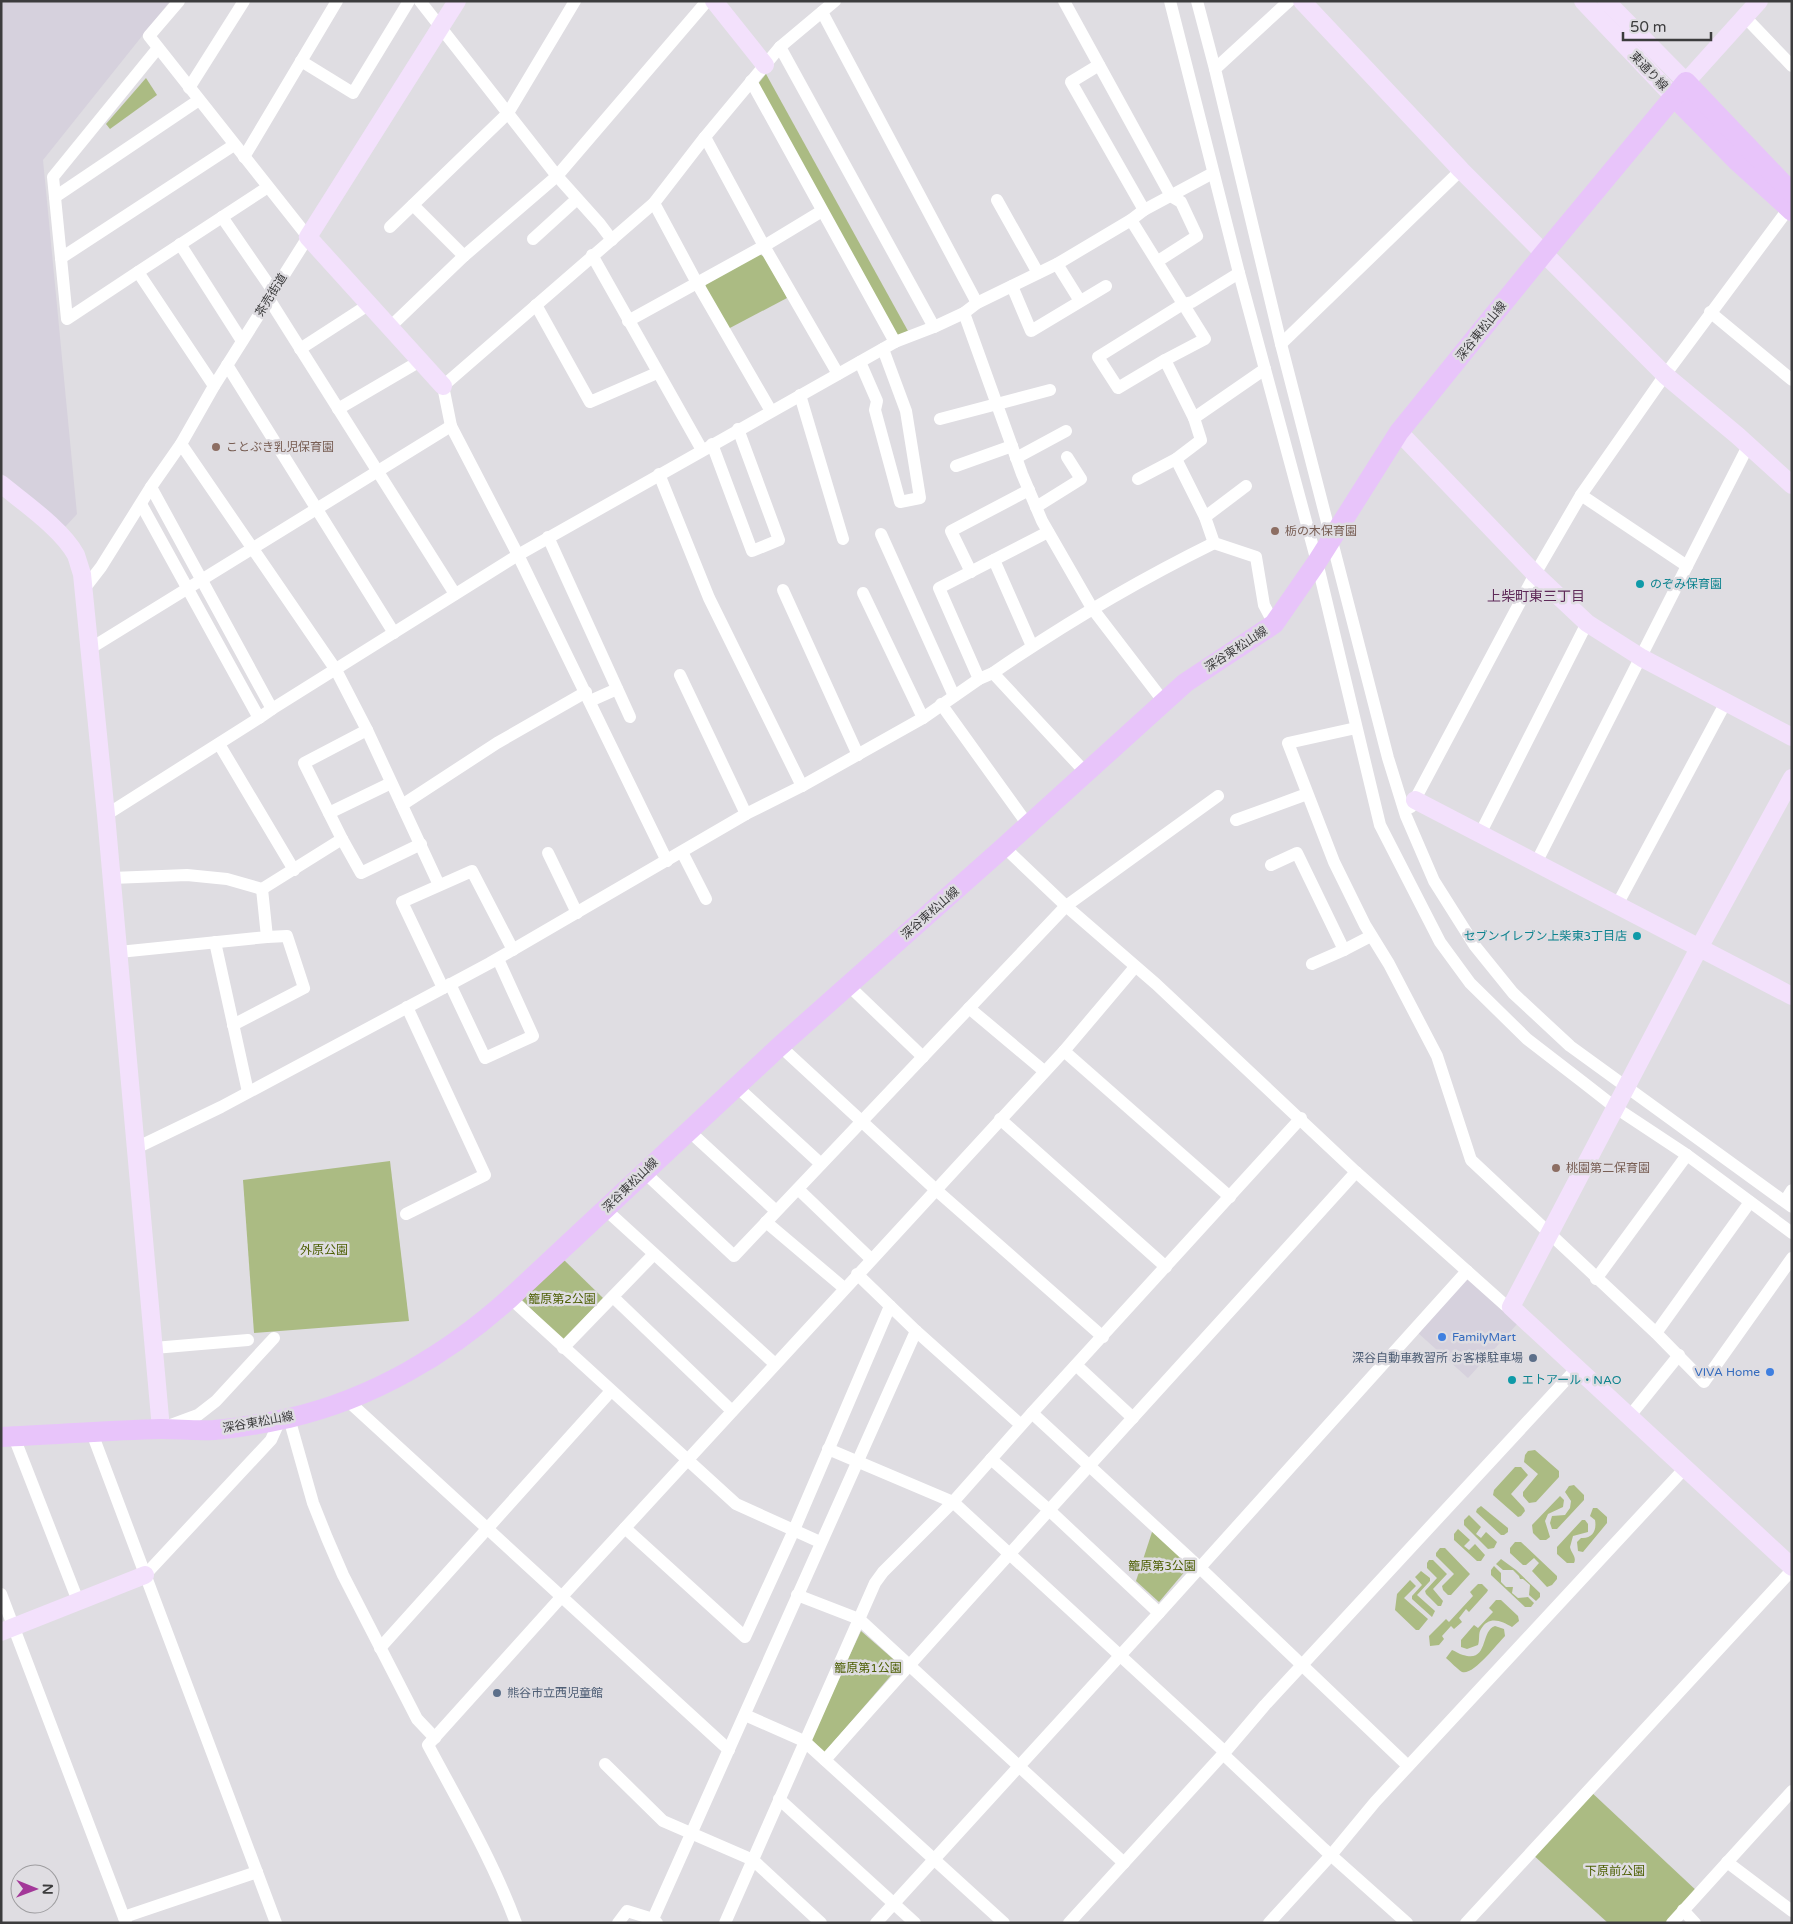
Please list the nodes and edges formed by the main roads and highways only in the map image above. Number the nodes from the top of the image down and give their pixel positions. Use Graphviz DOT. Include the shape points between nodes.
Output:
graph roads {
  1 [pos="1791,204"];
  2 [pos="8,1437"];
  1 -- 2 [label="main road, 深谷東松山線" via="1680,89 1399,432 1274,624 1185,683 736,1086 485,1321 434,1357 402,1376 347,1400 284,1419 214,1430 161,1429"];
}
